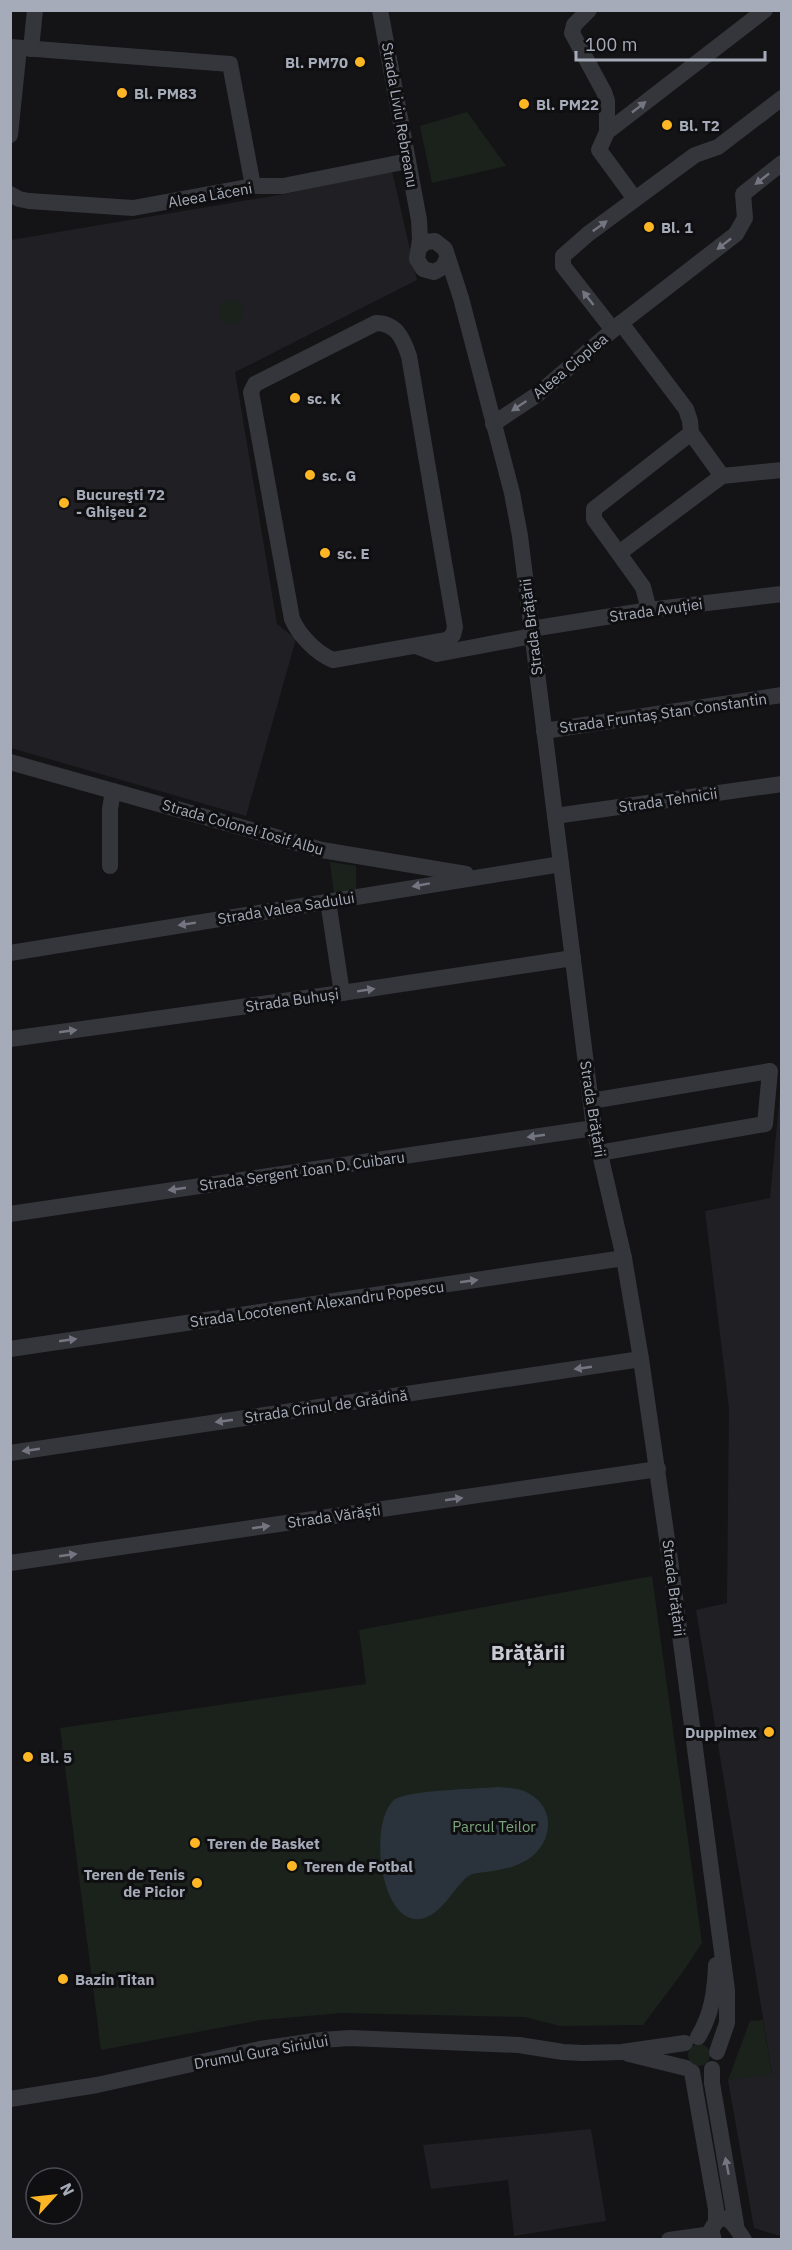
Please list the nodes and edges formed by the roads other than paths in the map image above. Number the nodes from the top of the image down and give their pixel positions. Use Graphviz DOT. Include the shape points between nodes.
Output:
graph roads {
  1 [pos="35,10"];
  2 [pos="380,10"];
  3 [pos="589,10"];
  4 [pos="765,10"];
  5 [pos="20,48"];
  6 [pos="782,98"];
  7 [pos="607,132"];
  8 [pos="10,135"];
  9 [pos="408,161"];
  10 [pos="782,163"];
  11 [pos="253,186"];
  12 [pos="10,195"];
  13 [pos="635,199"];
  14 [pos="419,220"];
  15 [pos="435,241"];
  16 [pos="419,248"];
  17 [pos="447,258"];
  18 [pos="434,272"];
  19 [pos="461,298"];
  20 [pos="617,326"];
  21 [pos="493,424"];
  22 [pos="691,433"];
  23 [pos="782,470"];
  24 [pos="722,476"];
  25 [pos="619,553"];
  26 [pos="782,594"];
  27 [pos="649,610"];
  28 [pos="531,633"];
  29 [pos="415,646"];
  30 [pos="782,696"];
  31 [pos="544,731"];
  32 [pos="10,762"];
  33 [pos="782,784"];
  34 [pos="112,791"];
  35 [pos="555,816"];
  36 [pos="561,864"];
  37 [pos="110,866"];
  38 [pos="478,876"];
  39 [pos="328,901"];
  40 [pos="10,953"];
  41 [pos="573,958"];
  42 [pos="342,993"];
  43 [pos="10,1040"];
  44 [pos="591,1101"];
  45 [pos="594,1128"];
  46 [pos="599,1152"];
  47 [pos="10,1214"];
  48 [pos="624,1258"];
  49 [pos="10,1349"];
  50 [pos="641,1359"];
  51 [pos="10,1453"];
  52 [pos="658,1469"];
  53 [pos="10,1563"];
  54 [pos="718,1922"];
  55 [pos="692,2040"];
  56 [pos="622,2052"];
  57 [pos="717,2052"];
  58 [pos="712,2069"];
  59 [pos="689,2070"];
  60 [pos="10,2098"];
  61 [pos="736,2224"];
  62 [pos="714,2232"];
  63 [pos="669,2240"];
  64 [pos="744,2240"];
  1 -- 5 [label="street"];
  2 -- 9 [label="street, Strada Liviu Rebreanu"];
  3 -- 7 [label="street" via="574,25 572,33 607,100"];
  7 -- 4 [label="street, one-way"];
  5 -- 8 [label="street"];
  5 -- 11 [label="street" via="230,64"];
  6 -- 13 [label="street, Aleea Cioplea" via="718,147 695,155"];
  7 -- 13 [label="street" via="600,150"];
  9 -- 11 [label="street, Aleea Lăceni" via="283,186"];
  9 -- 14 [label="street, Strada Liviu Rebreanu"];
  10 -- 20 [label="street, one-way" via="743,194 745,218 736,234"];
  11 -- 12 [label="street, Aleea Lăceni" via="133,208 29,201"];
  20 -- 13 [label="street, Aleea Cioplea, one-way" via="563,266 562,256"];
  14 -- 15 [label="street, Strada Liviu Rebreanu"];
  14 -- 16 [label="street, Strada Liviu Rebreanu"];
  15 -- 16 [label="street"];
  15 -- 17 [label="street" via="446,249"];
  16 -- 18 [label="street" via="416,255 420,266"];
  17 -- 18 [label="street" via="443,267"];
  17 -- 19 [label="street, Strada Brățării"];
  18 -- 19 [label="street, Strada Brățării"];
  19 -- 21 [label="street, Strada Brățării"];
  20 -- 21 [label="street, Aleea Cioplea, one-way" via="538,394"];
  20 -- 22 [label="street, Aleea Cioplea" via="686,409"];
  21 -- 28 [label="street, Strada Brățării" via="516,515"];
  22 -- 24 [label="street, Aleea Cioplea"];
  22 -- 25 [label="street" via="594,509 594,519"];
  23 -- 24 [label="street"];
  24 -- 25 [label="street"];
  25 -- 27 [label="street" via="643,587"];
  26 -- 27 [label="street, Strada Avuției"];
  27 -- 28 [label="street, Strada Avuției"];
  28 -- 29 [label="street, Strada Avuției" via="437,654"];
  28 -- 31 [label="street, Strada Brățării"];
  29 -- 29 [label="street" via="447,640 455,627 409,356 398,331 384,322 376,322 255,384 251,392 297,631 333,660"];
  30 -- 31 [label="street, Strada Fruntaș Stan Constantin"];
  31 -- 35 [label="street, Strada Brățării"];
  32 -- 34 [label="street, Strada Colonel Iosif Albu"];
  33 -- 35 [label="street, Strada Tehnicii"];
  34 -- 37 [label="street"];
  34 -- 38 [label="street, Strada Colonel Iosif Albu" via="322,850"];
  35 -- 36 [label="street, Strada Brățării"];
  36 -- 38 [label="street, Strada Valea Sadului"];
  36 -- 41 [label="street, Strada Brățării"];
  38 -- 39 [label="street, Strada Valea Sadului, one-way"];
  39 -- 40 [label="street, Strada Valea Sadului, one-way"];
  39 -- 42 [label="street"];
  42 -- 41 [label="street, Strada Buhuși, one-way"];
  41 -- 44 [label="street, Strada Brățării"];
  43 -- 42 [label="street, Strada Buhuși, one-way"];
  44 -- 45 [label="street, Strada Brățării"];
  44 -- 46 [label="street" via="770,1071 765,1124"];
  45 -- 46 [label="street, Strada Brățării"];
  45 -- 47 [label="street, Strada Sergent Ioan D. Cuibaru, one-way"];
  46 -- 48 [label="street, Strada Brățării"];
  49 -- 48 [label="street, Strada Locotenent Alexandru Popescu, one-way"];
  48 -- 50 [label="street, Strada Brățării"];
  50 -- 51 [label="street, Strada Crinul de Grădină, one-way"];
  50 -- 52 [label="street, Strada Brățării"];
  53 -- 52 [label="street, Strada Vărăști, one-way"];
  52 -- 54 [label="street, Strada Brățării"];
  54 -- 55 [label="street, Strada Brățării" via="712,2006"];
  54 -- 57 [label="street, Strada Brățării" via="728,2002 725,2031"];
  55 -- 56 [label="street, Drumul Gura Siriului"];
  55 -- 57 [label="street" via="712,2042"];
  55 -- 59 [label="street" via="681,2053"];
  56 -- 59 [label="street, Drumul Gura Siriului"];
  56 -- 60 [label="street, Drumul Gura Siriului" via="563,2052 519,2045 350,2038 321,2040 260,2049 97,2085"];
  57 -- 58 [label="street"];
  58 -- 59 [label="street" via="702,2073"];
  61 -- 58 [label="street, one-way"];
  59 -- 62 [label="street" via="714,2198"];
  61 -- 62 [label="street" via="728,2220"];
  61 -- 64 [label="street"];
  62 -- 63 [label="street"];
}
